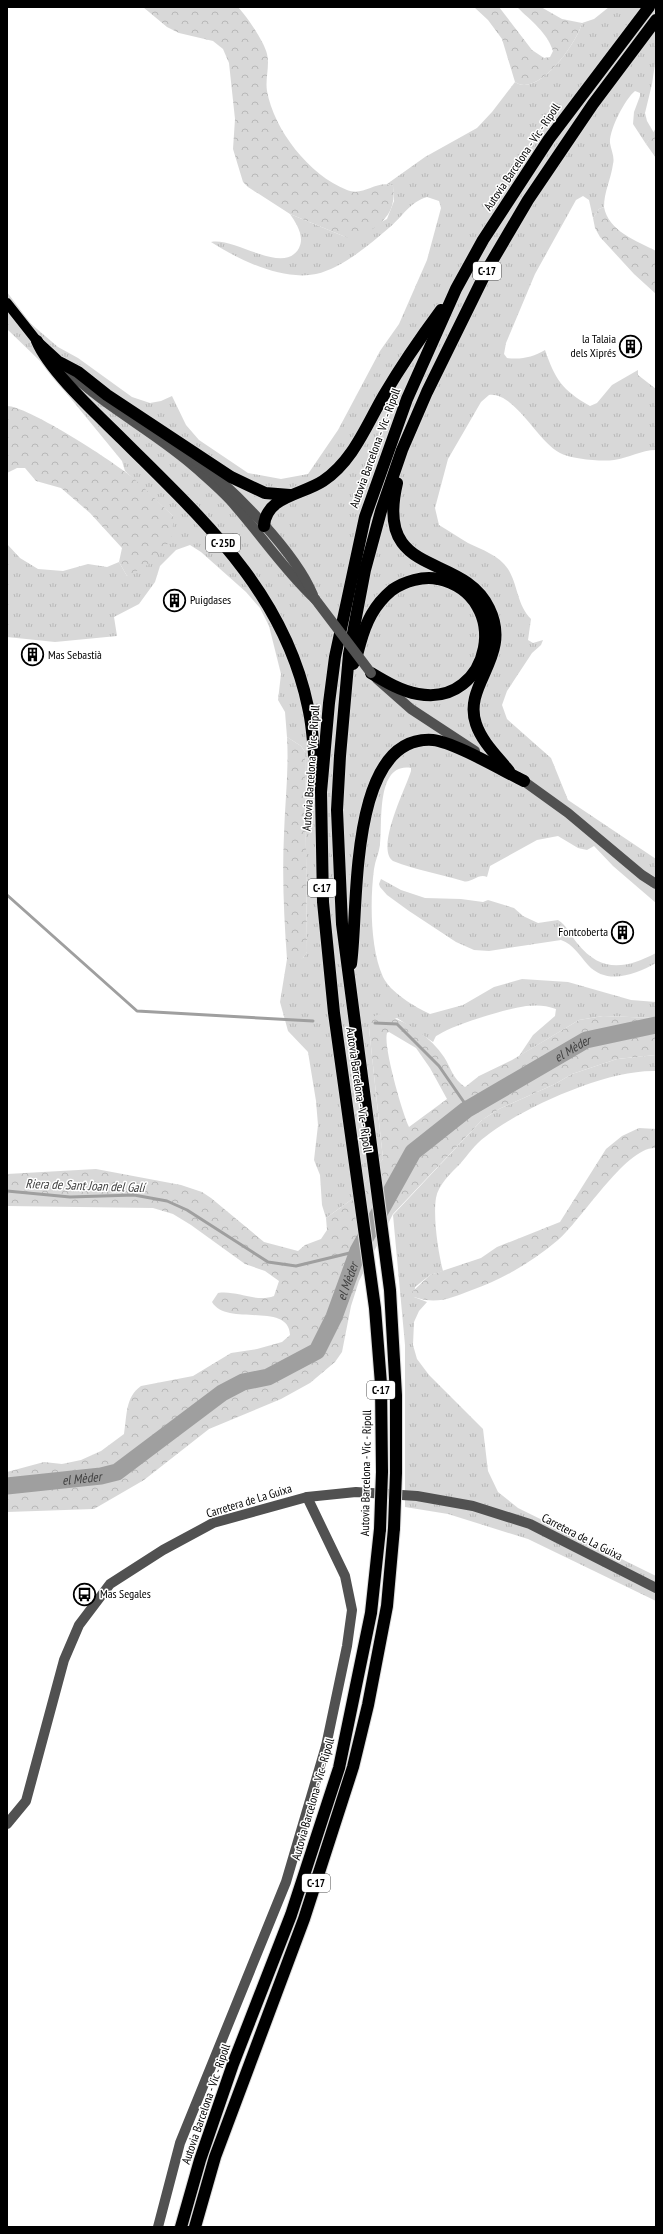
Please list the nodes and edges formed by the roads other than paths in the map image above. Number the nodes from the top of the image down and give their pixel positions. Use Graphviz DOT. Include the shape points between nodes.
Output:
graph roads {
  1 [pos="649,7"];
  2 [pos="656,20"];
  3 [pos="456,289"];
  4 [pos="7,303"];
  5 [pos="37,341"];
  6 [pos="61,364"];
  7 [pos="154,435"];
  8 [pos="402,450"];
  9 [pos="294,495"];
  10 [pos="264,526"];
  11 [pos="312,596"];
  12 [pos="349,667"];
  13 [pos="371,673"];
  14 [pos="509,771"];
  15 [pos="524,781"];
  16 [pos="321,792"];
  17 [pos="656,884"];
  18 [pos="349,977"];
  19 [pos="307,1497"];
  20 [pos="656,1588"];
  21 [pos="7,1824"];
  22 [pos="158,2227"];
  23 [pos="181,2227"];
  24 [pos="195,2227"];
  1 -- 3 [label="highway, Autovia Barcelona - Vic - Ripoll / C-17" via="549,139 483,240"];
  2 -- 8 [label="highway, Autovia Barcelona - Vic - Ripoll / C-17" via="593,104 528,200 488,268 427,392"];
  3 -- 9 [label="highway" via="410,354 344,462 322,482"];
  3 -- 16 [label="highway, Autovia Barcelona - Vic - Ripoll / C-17" via="407,399 364,517 335,656"];
  4 -- 5 [label="main road, C-25D"];
  5 -- 6 [label="main road, C-25D"];
  5 -- 16 [label="highway, C-25D" via="42,352 82,399 231,551 262,594 280,628 300,679 308,708 316,787"];
  6 -- 7 [label="street" via="111,406"];
  6 -- 9 [label="highway" via="78,372 107,395 231,477 265,493"];
  7 -- 10 [label="street" via="166,440 209,470"];
  7 -- 11 [label="street" via="230,500 284,567"];
  8 -- 12 [label="highway, Autovia Barcelona - Vic - Ripoll / C-17" via="381,511 365,570 349,654"];
  8 -- 14 [label="highway" via="394,506 395,523 400,538 409,550 422,560 458,576 473,586 484,599 492,615 496,634 494,651 475,695 474,717 482,738"];
  9 -- 10 [label="highway" via="271,508 266,515"];
  10 -- 11 [label="street" via="308,582"];
  11 -- 13 [label="street, bridge"];
  12 -- 13 [label="highway" via="355,662 374,608 399,586 422,579 440,580 459,588 478,606 486,631 486,646 476,670 460,685 442,693 419,694 391,685"];
  12 -- 18 [label="highway, Autovia Barcelona - Vic - Ripoll / C-17" via="337,810 342,924"];
  13 -- 14 [label="street" via="411,709"];
  14 -- 15 [label="street"];
  15 -- 17 [label="street"];
  15 -- 18 [label="highway" via="452,746 434,740 412,743 394,754 378,777 367,812 359,855 354,941"];
  16 -- 23 [label="highway, Autovia Barcelona - Vic - Ripoll / C-17, bridge" via="323,902 334,1013 375,1308 381,1384 380,1529 371,1613 339,1768 291,1915 200,2160"];
  18 -- 24 [label="highway, Autovia Barcelona - Vic - Ripoll / C-17, bridge" via="390,1290 396,1394 396,1473 387,1606 353,1767 304,1919 215,2157"];
  19 -- 20 [label="street, Carretera de La Guixa" via="356,1492 417,1496 473,1506 530,1524"];
  19 -- 21 [label="street, Carretera de La Guixa" via="213,1523 163,1550 110,1584 73,1637 64,1660 26,1801"];
  19 -- 22 [label="street" via="345,1576 352,1610 344,1661 326,1746 286,1882 182,2137"];
}
